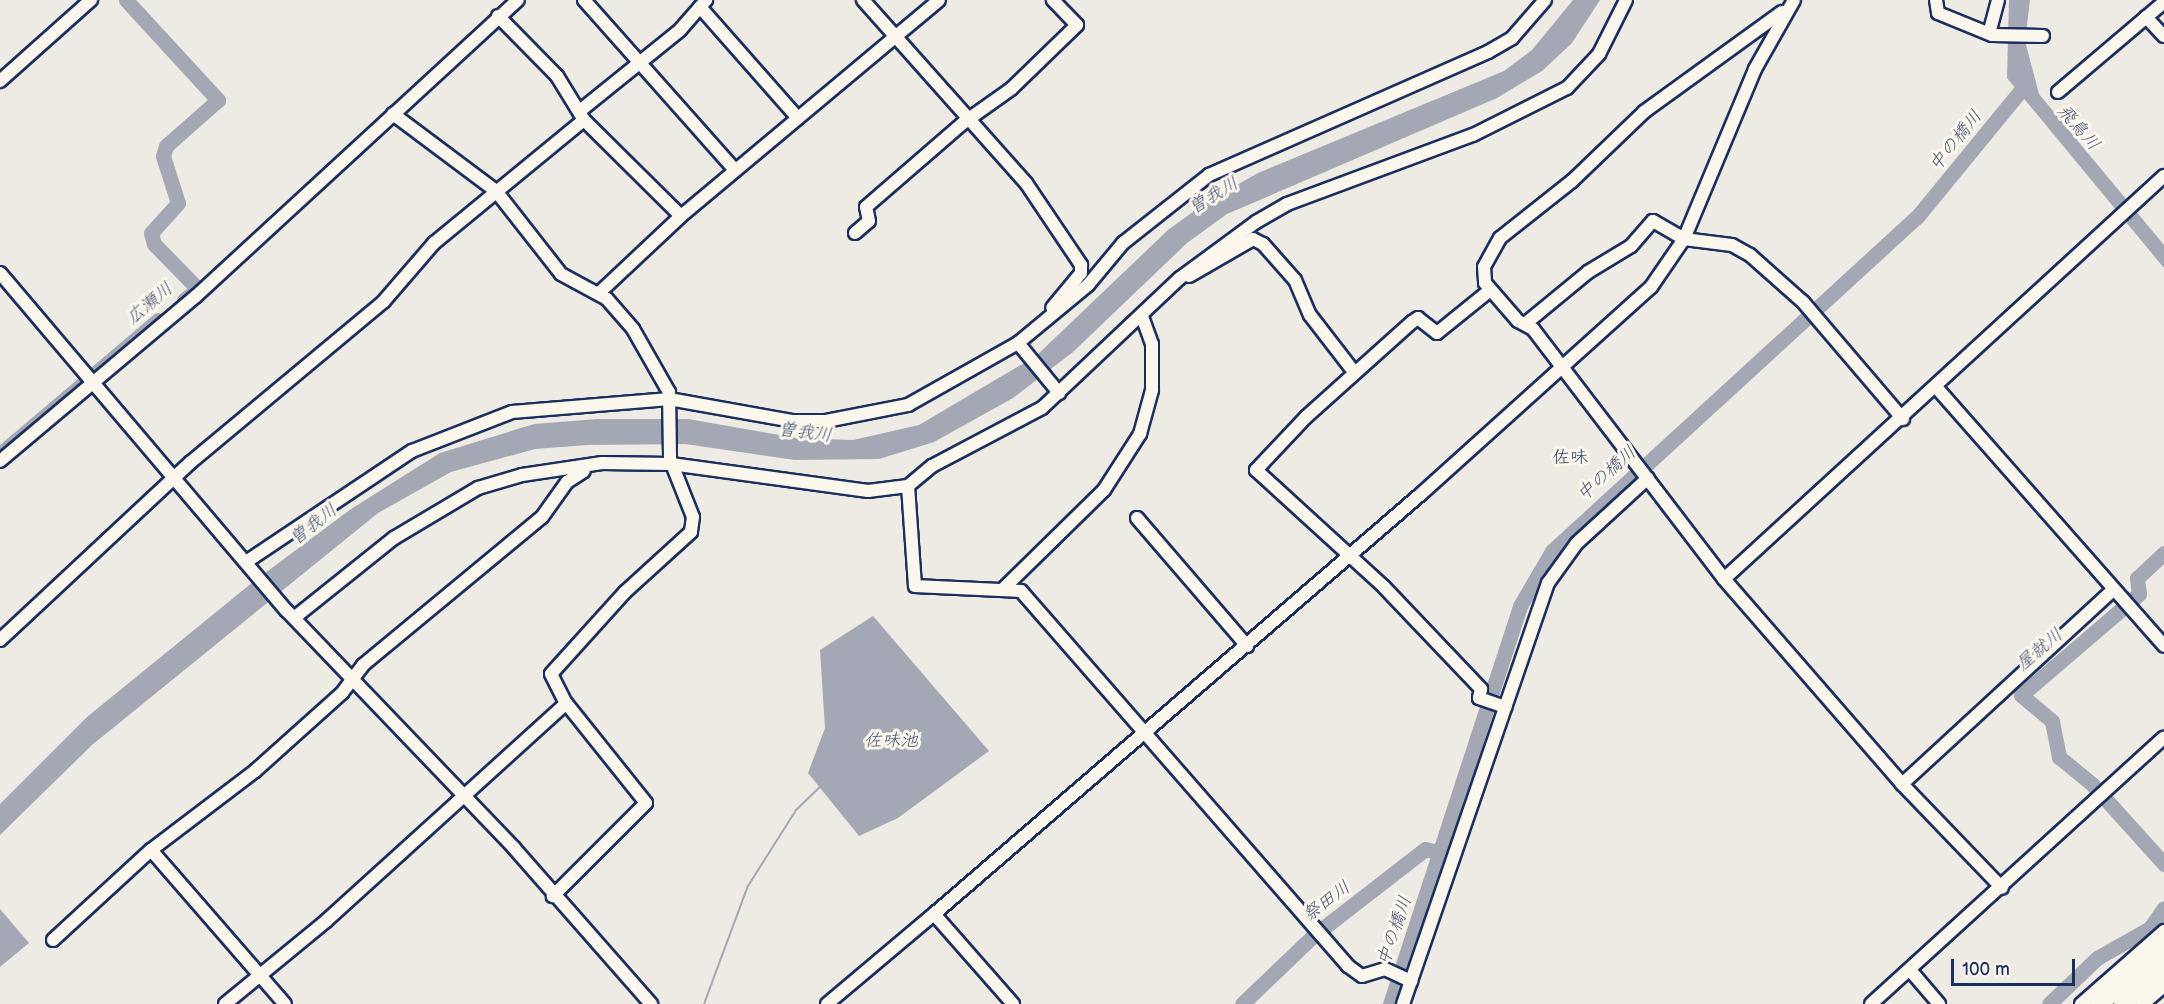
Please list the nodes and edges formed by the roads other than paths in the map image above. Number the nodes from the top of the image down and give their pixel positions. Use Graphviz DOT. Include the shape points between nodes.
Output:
graph roads {
  1 [pos="91,0"];
  2 [pos="518,0"];
  3 [pos="584,0"];
  4 [pos="863,0"];
  5 [pos="939,0"];
  6 [pos="1053,0"];
  7 [pos="1545,0"];
  8 [pos="1626,0"];
  9 [pos="1794,0"];
  10 [pos="1936,0"];
  11 [pos="1998,0"];
  12 [pos="2164,2"];
  13 [pos="703,4"];
  14 [pos="1785,10"];
  15 [pos="498,16"];
  16 [pos="2146,17"];
  17 [pos="1993,33"];
  18 [pos="2041,36"];
  19 [pos="2164,36"];
  20 [pos="896,38"];
  21 [pos="638,63"];
  22 [pos="0,81"];
  23 [pos="2058,92"];
  24 [pos="393,114"];
  25 [pos="583,115"];
  26 [pos="798,118"];
  27 [pos="967,122"];
  28 [pos="735,170"];
  29 [pos="2164,176"];
  30 [pos="496,191"];
  31 [pos="681,216"];
  32 [pos="855,233"];
  33 [pos="1683,239"];
  34 [pos="0,273"];
  35 [pos="1180,278"];
  36 [pos="1489,291"];
  37 [pos="599,293"];
  38 [pos="1142,316"];
  39 [pos="1525,324"];
  40 [pos="1034,329"];
  41 [pos="1020,346"];
  42 [pos="1563,370"];
  43 [pos="1354,372"];
  44 [pos="93,382"];
  45 [pos="1936,387"];
  46 [pos="1057,390"];
  47 [pos="670,404"];
  48 [pos="1903,418"];
  49 [pos="0,461"];
  50 [pos="670,462"];
  51 [pos="602,463"];
  52 [pos="174,478"];
  53 [pos="1648,478"];
  54 [pos="908,486"];
  55 [pos="1137,518"];
  56 [pos="1350,556"];
  57 [pos="246,562"];
  58 [pos="1724,579"];
  59 [pos="1004,588"];
  60 [pos="2112,591"];
  61 [pos="290,614"];
  62 [pos="0,640"];
  63 [pos="1247,646"];
  64 [pos="2164,646"];
  65 [pos="351,682"];
  66 [pos="566,703"];
  67 [pos="1504,706"];
  68 [pos="1145,733"];
  69 [pos="2164,737"];
  70 [pos="1902,784"];
  71 [pos="462,794"];
  72 [pos="151,850"];
  73 [pos="2002,888"];
  74 [pos="553,896"];
  75 [pos="934,914"];
  76 [pos="2164,931"];
  77 [pos="53,940"];
  78 [pos="2164,948"];
  79 [pos="2164,969"];
  80 [pos="1910,970"];
  81 [pos="259,972"];
  82 [pos="1410,980"];
  83 [pos="2164,986"];
  84 [pos="225,1004"];
  85 [pos="285,1004"];
  86 [pos="651,1004"];
  87 [pos="827,1004"];
  88 [pos="1014,1004"];
  89 [pos="1403,1004"];
  90 [pos="1871,1004"];
  91 [pos="1940,1004"];
  92 [pos="2081,1004"];
  93 [pos="2100,1004"];
  94 [pos="2124,1004"];
  95 [pos="2143,1004"];
  1 -- 22 [label="street"];
  2 -- 15 [label="street"];
  3 -- 21 [label="street"];
  4 -- 20 [label="street"];
  5 -- 20 [label="street"];
  6 -- 27 [label="street" via="1077,25 1011,89"];
  7 -- 40 [label="street" via="1512,38 1488,52 1209,175 1123,243 1088,285"];
  8 -- 35 [label="street" via="1599,54 1567,88 1473,135 1287,204"];
  9 -- 14 [label="street"];
  10 -- 17 [label="street" via="1938,14"];
  11 -- 17 [label="street"];
  12 -- 16 [label="street"];
  13 -- 21 [label="street"];
  13 -- 26 [label="street"];
  14 -- 33 [label="street" via="1719,147"];
  14 -- 36 [label="street" via="1644,111 1572,181 1500,238 1484,267"];
  15 -- 24 [label="street"];
  15 -- 25 [label="street"];
  16 -- 19 [label="street"];
  16 -- 23 [label="street"];
  17 -- 18 [label="street"];
  20 -- 26 [label="street"];
  20 -- 27 [label="street"];
  21 -- 25 [label="street"];
  21 -- 28 [label="street"];
  24 -- 30 [label="street"];
  24 -- 44 [label="street"];
  25 -- 30 [label="street"];
  25 -- 31 [label="street"];
  26 -- 28 [label="street"];
  27 -- 32 [label="street" via="866,207 869,221"];
  27 -- 40 [label="street" via="1026,183 1081,265 1081,273"];
  28 -- 31 [label="street"];
  29 -- 45 [label="street" via="2114,227"];
  30 -- 37 [label="street" via="561,274 583,291"];
  30 -- 52 [label="street" via="434,243 384,301"];
  31 -- 37 [label="street"];
  33 -- 39 [label="street" via="1653,221 1631,246 1588,272"];
  33 -- 42 [label="street" via="1651,287"];
  33 -- 48 [label="street" via="1732,245 1803,302"];
  34 -- 44 [label="street"];
  35 -- 38 [label="street"];
  35 -- 43 [label="street" via="1200,274 1253,239 1263,244 1295,280 1310,315"];
  36 -- 39 [label="street"];
  36 -- 43 [label="street" via="1437,333 1418,318"];
  37 -- 47 [label="street" via="633,329"];
  38 -- 46 [label="street"];
  38 -- 59 [label="street" via="1152,344 1152,390 1140,434 1104,490"];
  39 -- 42 [label="street"];
  40 -- 41 [label="street"];
  41 -- 46 [label="street"];
  41 -- 47 [label="street" via="908,405 860,418 793,421"];
  42 -- 53 [label="street"];
  42 -- 56 [label="street"];
  43 -- 56 [label="street" via="1256,470"];
  44 -- 49 [label="street"];
  44 -- 52 [label="street"];
  45 -- 48 [label="street"];
  45 -- 60 [label="street"];
  46 -- 54 [label="street" via="1042,408 932,466"];
  47 -- 50 [label="street"];
  47 -- 57 [label="street" via="559,405 449,432 354,486"];
  48 -- 58 [label="street"];
  50 -- 51 [label="street"];
  50 -- 54 [label="street" via="858,490"];
  50 -- 66 [label="street" via="693,517 691,532 557,664 551,674"];
  51 -- 61 [label="street" via="522,475 478,488 394,538"];
  51 -- 65 [label="street" via="571,477 542,517 363,665"];
  52 -- 57 [label="street"];
  52 -- 62 [label="street"];
  53 -- 58 [label="street"];
  53 -- 67 [label="street" via="1562,561 1548,583"];
  54 -- 59 [label="street" via="915,586"];
  55 -- 63 [label="street"];
  56 -- 63 [label="street"];
  56 -- 67 [label="street" via="1481,689 1481,699"];
  57 -- 61 [label="street"];
  58 -- 70 [label="street"];
  59 -- 68 [label="street" via="1021,591"];
  60 -- 64 [label="street"];
  60 -- 70 [label="street"];
  61 -- 65 [label="street"];
  63 -- 68 [label="street"];
  65 -- 71 [label="street"];
  65 -- 72 [label="street" via="255,771"];
  66 -- 71 [label="street"];
  66 -- 74 [label="street" via="646,803"];
  67 -- 82 [label="street"];
  68 -- 75 [label="street"];
  68 -- 82 [label="street" via="1355,973 1362,976 1385,969"];
  69 -- 73 [label="street"];
  70 -- 73 [label="street"];
  71 -- 74 [label="street"];
  71 -- 81 [label="street" via="327,921"];
  72 -- 77 [label="street"];
  72 -- 81 [label="street"];
  73 -- 80 [label="street"];
  74 -- 86 [label="street"];
  75 -- 87 [label="street"];
  75 -- 88 [label="street"];
  76 -- 92 [label="street"];
  78 -- 93 [label="highway"];
  79 -- 94 [label="highway"];
  80 -- 90 [label="street"];
  80 -- 91 [label="street"];
  81 -- 84 [label="street"];
  81 -- 85 [label="street"];
  82 -- 89 [label="street"];
  83 -- 95 [label="street"];
}
